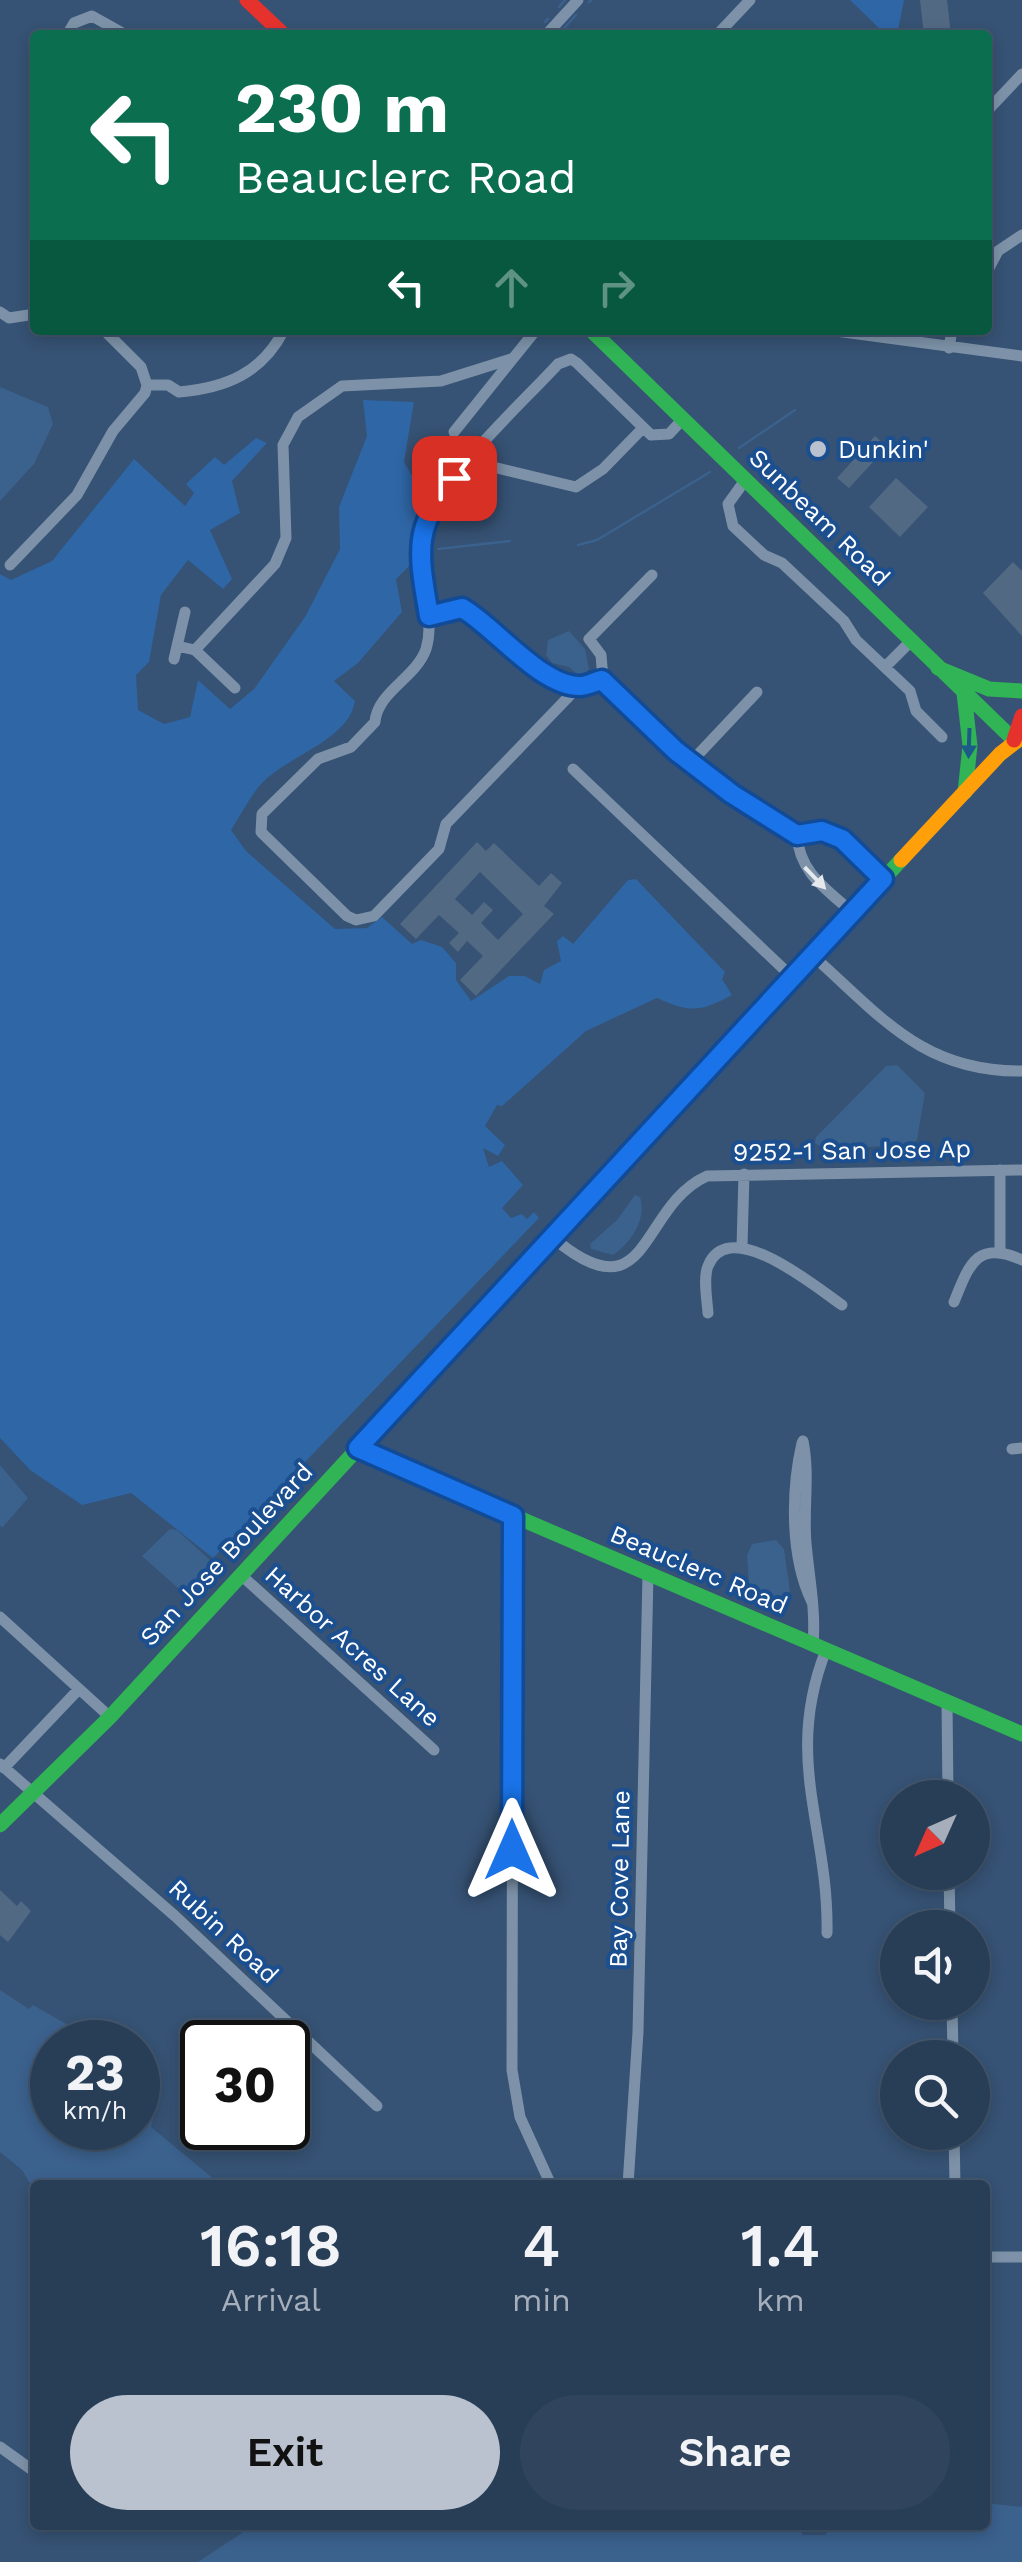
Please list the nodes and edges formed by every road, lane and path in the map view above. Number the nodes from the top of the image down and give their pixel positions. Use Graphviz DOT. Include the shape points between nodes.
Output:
graph roads {
  1 [pos="248,0"];
  2 [pos="578,0"];
  3 [pos="750,0"];
  4 [pos="70,30"];
  5 [pos="117,30"];
  6 [pos="273,30"];
  7 [pos="551,30"];
  8 [pos="724,30"];
  9 [pos="1022,74"];
  10 [pos="992,106"];
  11 [pos="1022,235"];
  12 [pos="992,245"];
  13 [pos="998,251"];
  14 [pos="992,262"];
  15 [pos="0,312"];
  16 [pos="30,315"];
  17 [pos="109,335"];
  18 [pos="282,335"];
  19 [pos="532,335"];
  20 [pos="596,335"];
  21 [pos="862,335"];
  22 [pos="951,335"];
  23 [pos="950,348"];
  24 [pos="1022,356"];
  25 [pos="511,360"];
  26 [pos="147,384"];
  27 [pos="684,418"];
  28 [pos="643,428"];
  29 [pos="454,432"];
  30 [pos="468,461"];
  31 [pos="746,479"];
  32 [pos="10,565"];
  33 [pos="652,574"];
  34 [pos="185,612"];
  35 [pos="429,616"];
  36 [pos="911,641"];
  37 [pos="195,650"];
  38 [pos="886,667"];
  39 [pos="938,668"];
  40 [pos="602,680"];
  41 [pos="578,686"];
  42 [pos="235,688"];
  43 [pos="1022,691"];
  44 [pos="758,692"];
  45 [pos="964,693"];
  46 [pos="1022,716"];
  47 [pos="942,737"];
  48 [pos="1018,738"];
  49 [pos="690,762"];
  50 [pos="573,770"];
  51 [pos="964,792"];
  52 [pos="797,835"];
  53 [pos="883,879"];
  54 [pos="852,912"];
  55 [pos="812,955"];
  56 [pos="792,977"];
  57 [pos="1022,1071"];
  58 [pos="1000,1170"];
  59 [pos="1022,1170"];
  60 [pos="744,1174"];
  61 [pos="552,1237"];
  62 [pos="742,1246"];
  63 [pos="1000,1252"];
  64 [pos="1022,1260"];
  65 [pos="954,1302"];
  66 [pos="842,1306"];
  67 [pos="708,1312"];
  68 [pos="358,1448"];
  69 [pos="513,1516"];
  70 [pos="801,1521"];
  71 [pos="241,1574"];
  72 [pos="648,1574"];
  73 [pos="0,1617"];
  74 [pos="819,1648"];
  75 [pos="79,1689"];
  76 [pos="947,1702"];
  77 [pos="110,1717"];
  78 [pos="1022,1734"];
  79 [pos="434,1750"];
  80 [pos="2,1766"];
  81 [pos="948,1780"];
  82 [pos="36,1794"];
  83 [pos="0,1825"];
  84 [pos="827,1933"];
  85 [pos="377,2106"];
  86 [pos="954,2150"];
  87 [pos="549,2180"];
  88 [pos="628,2180"];
  89 [pos="955,2180"];
  90 [pos="1022,2256"];
  91 [pos="990,2257"];
  92 [pos="0,2447"];
  93 [pos="30,2468"];
  1 -- 6 [label="main road"];
  2 -- 7 [label="street"];
  3 -- 8 [label="street"];
  4 -- 5 [label="street" via="92,16"];
  9 -- 10 [label="street"];
  11 -- 13 [label="street"];
  12 -- 13 [label="street"];
  13 -- 14 [label="street"];
  15 -- 16 [label="street" via="9,318"];
  17 -- 26 [label="street" via="141,367"];
  18 -- 26 [label="street" via="273,352 229,384 179,392"];
  19 -- 25 [label="street"];
  20 -- 27 [label="main road, Sunbeam Road"];
  21 -- 23 [label="street"];
  22 -- 23 [label="street"];
  23 -- 24 [label="street"];
  25 -- 29 [label="street"];
  25 -- 37 [label="street" via="441,381 342,386 298,418 283,445 286,538 275,564"];
  26 -- 32 [label="street" via="77,494"];
  27 -- 28 [label="street" via="662,437"];
  27 -- 31 [label="main road, Sunbeam Road"];
  28 -- 30 [label="street" via="576,487"];
  28 -- 30 [label="street" via="576,363 564,360"];
  30 -- 35 [label="street" via="440,495 419,540"];
  31 -- 36 [label="main road, Sunbeam Road"];
  31 -- 38 [label="street" via="728,504 734,526"];
  33 -- 40 [label="street" via="588,640 602,655"];
  34 -- 37 [label="street" via="175,653"];
  35 -- 41 [label="street" via="462,608 523,657"];
  35 -- 41 [label="street" via="423,656 376,709 375,722 351,747 318,759 258,823 266,838 356,920 374,916 426,862 446,824"];
  36 -- 38 [label="street"];
  36 -- 39 [label="main road, Sunbeam Road"];
  37 -- 42 [label="street"];
  38 -- 47 [label="street"];
  39 -- 43 [label="main road" via="989,689"];
  39 -- 45 [label="main road, Sunbeam Road"];
  40 -- 41 [label="street"];
  40 -- 49 [label="street"];
  44 -- 49 [label="street"];
  45 -- 48 [label="main road, Sunbeam Road"];
  45 -- 51 [label="main road, one-way" via="970,746"];
  46 -- 48 [label="main road, San Jose Boulevard"];
  48 -- 51 [label="main road, San Jose Boulevard"];
  49 -- 52 [label="street"];
  50 -- 56 [label="street"];
  51 -- 53 [label="main road, San Jose Boulevard"];
  52 -- 53 [label="street" via="831,834"];
  52 -- 54 [label="street, one-way" via="809,874"];
  53 -- 54 [label="main road, San Jose Boulevard"];
  54 -- 55 [label="main road, San Jose Boulevard"];
  55 -- 56 [label="main road, San Jose Boulevard"];
  55 -- 57 [label="street" via="932,1054 970,1068"];
  56 -- 61 [label="main road, San Jose Boulevard"];
  58 -- 59 [label="street, 9252-1 San Jose Ap"];
  58 -- 60 [label="street, 9252-1 San Jose Ap"];
  58 -- 63 [label="street"];
  60 -- 61 [label="street, 9252-1 San Jose Ap" via="706,1176 688,1187 640,1249 614,1267 588,1265"];
  60 -- 62 [label="street"];
  61 -- 68 [label="main road, San Jose Boulevard"];
  62 -- 66 [label="street"];
  62 -- 67 [label="street" via="710,1261"];
  63 -- 64 [label="street"];
  63 -- 65 [label="street" via="972,1262"];
  68 -- 69 [label="main road, Beauclerc Road"];
  68 -- 71 [label="main road, San Jose Boulevard"];
  69 -- 72 [label="main road, Beauclerc Road"];
  69 -- 87 [label="street" via="512,2070 520,2117"];
  70 -- 70 [label="street" via="808,1464 802,1440 797,1463"];
  70 -- 74 [label="street"];
  71 -- 77 [label="main road, San Jose Boulevard"];
  71 -- 79 [label="street, Harbor Acres Lane"];
  72 -- 74 [label="main road, Beauclerc Road"];
  72 -- 88 [label="street, Bay Cove Lane"];
  73 -- 75 [label="street"];
  74 -- 76 [label="main road, Beauclerc Road"];
  74 -- 84 [label="street" via="810,1689 807,1776"];
  75 -- 77 [label="street"];
  75 -- 80 [label="street"];
  76 -- 78 [label="main road, Beauclerc Road"];
  76 -- 81 [label="street"];
  77 -- 82 [label="main road, San Jose Boulevard"];
  80 -- 82 [label="street, Rubin Road"];
  82 -- 83 [label="main road, San Jose Boulevard"];
  82 -- 85 [label="street, Rubin Road"];
  86 -- 89 [label="street"];
  90 -- 91 [label="street"];
  92 -- 93 [label="street"];
}
